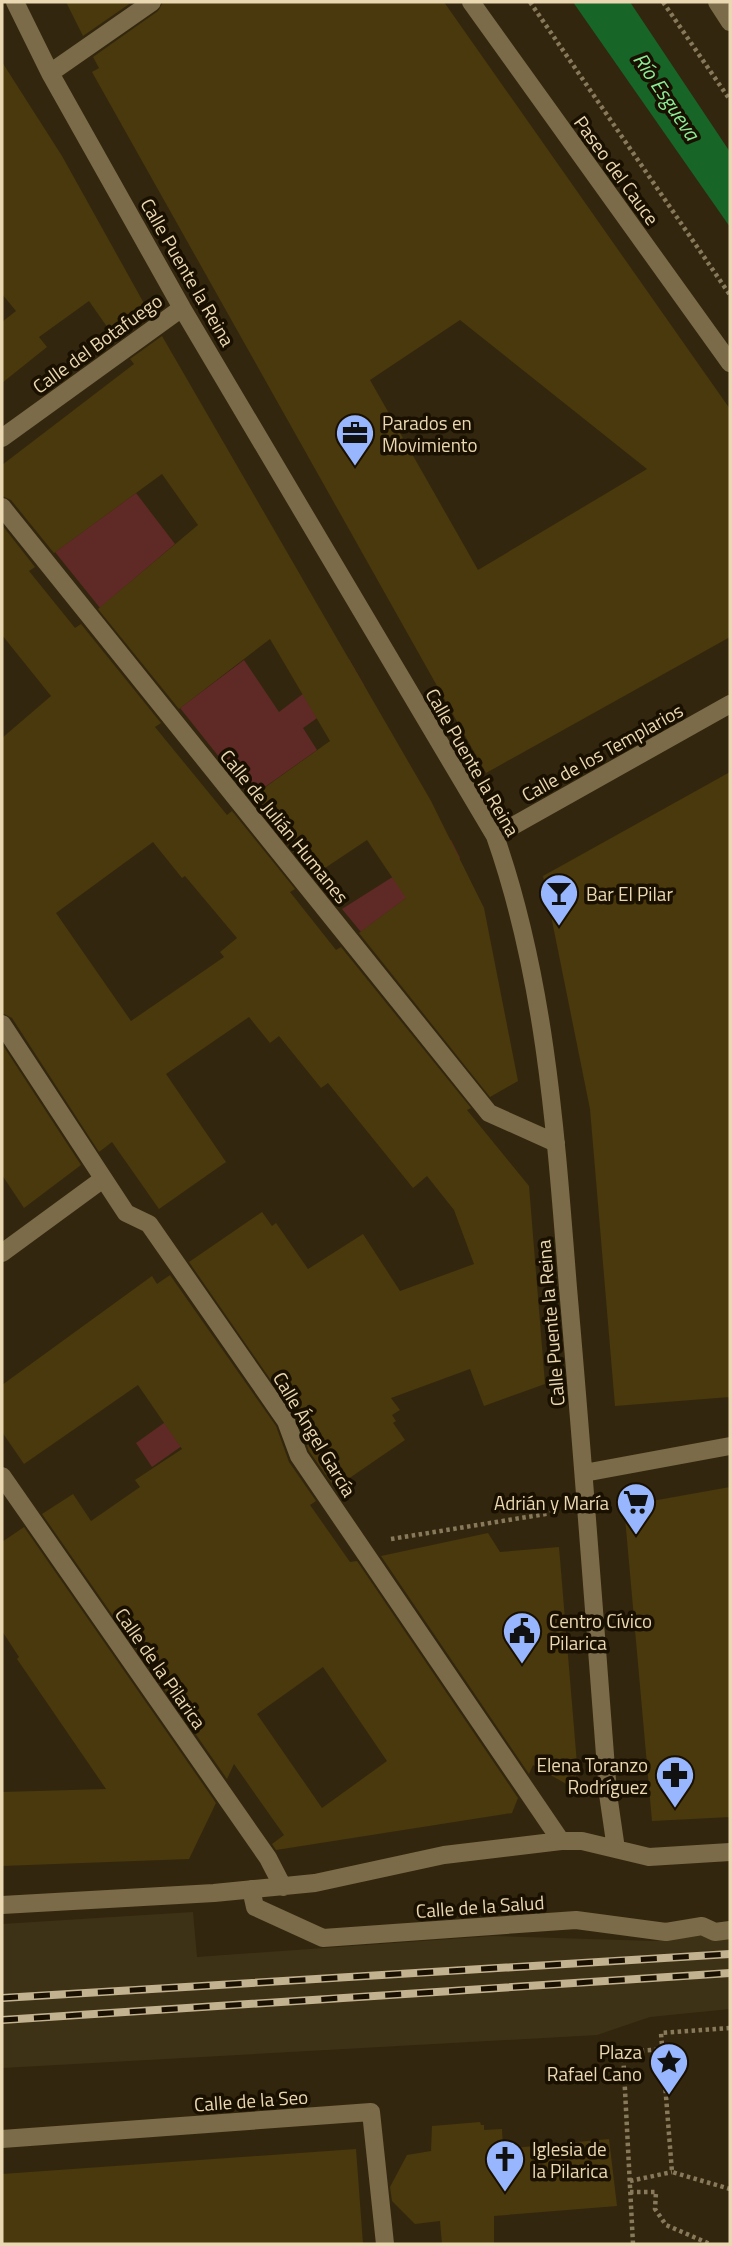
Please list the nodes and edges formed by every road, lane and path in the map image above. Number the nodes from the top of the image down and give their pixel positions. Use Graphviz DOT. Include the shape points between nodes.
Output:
graph roads {
  1 [pos="15,2"];
  2 [pos="152,2"];
  3 [pos="471,2"];
  4 [pos="530,2"];
  5 [pos="663,2"];
  6 [pos="717,2"];
  7 [pos="730,22"];
  8 [pos="50,73"];
  9 [pos="730,100"];
  10 [pos="730,295"];
  11 [pos="183,308"];
  12 [pos="730,363"];
  13 [pos="2,438"];
  14 [pos="2,507"];
  15 [pos="730,705"];
  16 [pos="495,836"];
  17 [pos="2,1024"];
  18 [pos="556,1143"];
  19 [pos="103,1180"];
  20 [pos="2,1253"];
  21 [pos="730,1446"];
  22 [pos="584,1474"];
  23 [pos="2,1476"];
  24 [pos="567,1511"];
  25 [pos="359,1545"];
  26 [pos="561,1841"];
  27 [pos="616,1849"];
  28 [pos="730,1852"];
  29 [pos="283,1887"];
  30 [pos="251,1889"];
  31 [pos="2,1905"];
  32 [pos="730,1930"];
  33 [pos="730,2028"];
  34 [pos="663,2049"];
  35 [pos="2,2139"];
  36 [pos="671,2172"];
  37 [pos="630,2181"];
  38 [pos="730,2189"];
  39 [pos="630,2192"];
  40 [pos="385,2244"];
  41 [pos="633,2244"];
  42 [pos="710,2244"];
  1 -- 8 [label="street, Calle Puente la Reina"];
  2 -- 8 [label="street"];
  3 -- 12 [label="street, Paseo del Cauce"];
  4 -- 10 [label="path, Paseo del Cauce"];
  5 -- 9 [label="path"];
  6 -- 7 [label="street"];
  8 -- 11 [label="street, Calle Puente la Reina"];
  11 -- 13 [label="street, Calle del Botafuego"];
  11 -- 16 [label="street, Calle Puente la Reina"];
  14 -- 18 [label="street, Calle de Julián Humanes" via="489,1113"];
  15 -- 16 [label="street, Calle de los Templarios"];
  16 -- 18 [label="street, Calle Puente la Reina" via="513,889 541,1025"];
  17 -- 19 [label="street, Calle Ángel García"];
  18 -- 22 [label="street, Calle Puente la Reina"];
  19 -- 20 [label="street"];
  19 -- 25 [label="street, Calle Ángel García" via="126,1213 149,1224 157,1234 286,1421 299,1455"];
  21 -- 22 [label="street"];
  22 -- 27 [label="street, Calle Puente la Reina"];
  23 -- 29 [label="street, Calle de la Pilarica" via="268,1858"];
  24 -- 25 [label="path"];
  25 -- 26 [label="street, Calle Ángel García"];
  26 -- 27 [label="street"];
  26 -- 29 [label="street" via="444,1855"];
  27 -- 28 [label="street" via="649,1857"];
  29 -- 30 [label="street"];
  30 -- 31 [label="street"];
  30 -- 32 [label="street, Calle de la Salud" via="255,1907 323,1938 576,1920 667,1932 702,1926 715,1932"];
  33 -- 34 [label="path" via="662,2033"];
  34 -- 36 [label="path"];
  34 -- 37 [label="path" via="623,2052"];
  35 -- 40 [label="street, Calle de la Seo" via="371,2112"];
  36 -- 37 [label="path"];
  36 -- 38 [label="path"];
  37 -- 39 [label="path"];
  39 -- 41 [label="path"];
  39 -- 42 [label="path" via="656,2192 655,2209 666,2225"];
}
